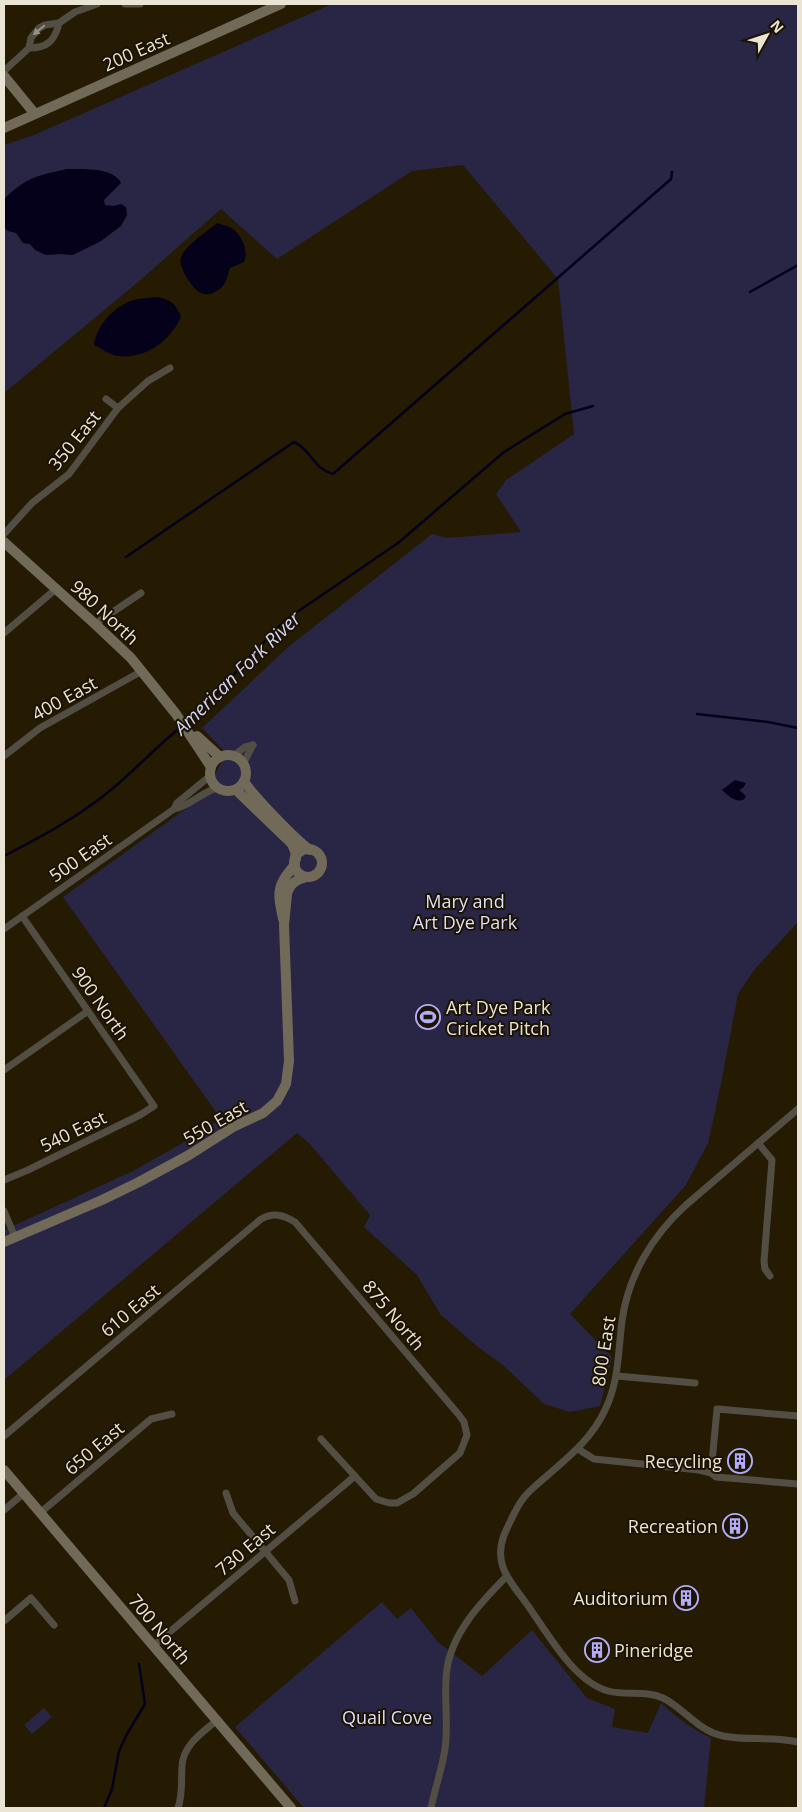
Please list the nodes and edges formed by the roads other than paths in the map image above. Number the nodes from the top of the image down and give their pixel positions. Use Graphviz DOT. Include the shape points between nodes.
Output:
graph roads {
  1 [pos="97,4"];
  2 [pos="125,4"];
  3 [pos="140,4"];
  4 [pos="281,4"];
  5 [pos="59,23"];
  6 [pos="29,48"];
  7 [pos="4,71"];
  8 [pos="4,76"];
  9 [pos="35,114"];
  10 [pos="4,128"];
  11 [pos="170,368"];
  12 [pos="106,399"];
  13 [pos="118,408"];
  14 [pos="4,534"];
  15 [pos="4,542"];
  16 [pos="56,588"];
  17 [pos="141,593"];
  18 [pos="95,624"];
  19 [pos="4,633"];
  20 [pos="142,671"];
  21 [pos="192,735"];
  22 [pos="4,756"];
  23 [pos="233,756"];
  24 [pos="220,758"];
  25 [pos="243,764"];
  26 [pos="211,771"];
  27 [pos="244,781"];
  28 [pos="217,788"];
  29 [pos="236,790"];
  30 [pos="174,809"];
  31 [pos="310,850"];
  32 [pos="295,861"];
  33 [pos="306,877"];
  34 [pos="22,916"];
  35 [pos="284,925"];
  36 [pos="4,929"];
  37 [pos="88,1011"];
  38 [pos="4,1070"];
  39 [pos="154,1106"];
  40 [pos="798,1109"];
  41 [pos="758,1143"];
  42 [pos="4,1180"];
  43 [pos="4,1211"];
  44 [pos="280,1215"];
  45 [pos="15,1237"];
  46 [pos="4,1242"];
  47 [pos="770,1276"];
  48 [pos="617,1376"];
  49 [pos="695,1383"];
  50 [pos="172,1414"];
  51 [pos="798,1416"];
  52 [pos="4,1436"];
  53 [pos="321,1439"];
  54 [pos="578,1449"];
  55 [pos="4,1470"];
  56 [pos="711,1474"];
  57 [pos="355,1476"];
  58 [pos="798,1484"];
  59 [pos="226,1493"];
  60 [pos="23,1494"];
  61 [pos="4,1510"];
  62 [pos="40,1513"];
  63 [pos="266,1552"];
  64 [pos="506,1577"];
  65 [pos="295,1601"];
  66 [pos="4,1621"];
  67 [pos="54,1625"];
  68 [pos="153,1646"];
  69 [pos="216,1721"];
  70 [pos="798,1742"];
  71 [pos="178,1808"];
  72 [pos="291,1808"];
  73 [pos="431,1808"];
  1 -- 5 [label="street" via="75,12"];
  2 -- 3 [label="street"];
  4 -- 9 [label="street, 200 East"];
  5 -- 6 [label="street, one-way" via="44,25 35,32"];
  5 -- 6 [label="street" via="50,42"];
  6 -- 7 [label="street"];
  8 -- 9 [label="street"];
  9 -- 10 [label="street, 200 East"];
  11 -- 13 [label="street, 350 East" via="148,381"];
  12 -- 13 [label="street"];
  13 -- 14 [label="street, 350 East" via="69,474 32,503"];
  15 -- 16 [label="street, 980 North"];
  16 -- 18 [label="street, 980 North"];
  16 -- 19 [label="street"];
  17 -- 18 [label="street"];
  18 -- 20 [label="street, 980 North"];
  20 -- 21 [label="street, 980 North"];
  20 -- 22 [label="street, 400 East" via="40,728"];
  21 -- 24 [label="street, 980 North"];
  21 -- 26 [label="street, 980 North"];
  23 -- 24 [label="street"];
  23 -- 25 [label="street"];
  23 -- 25 [label="street" via="253,745"];
  24 -- 26 [label="street"];
  25 -- 27 [label="street"];
  26 -- 28 [label="street"];
  26 -- 30 [label="street, 500 East"];
  27 -- 29 [label="street"];
  27 -- 31 [label="street"];
  28 -- 29 [label="street"];
  28 -- 30 [label="street, 500 East"];
  29 -- 32 [label="street" via="292,844"];
  30 -- 34 [label="street, 500 East"];
  31 -- 32 [label="street" via="303,851"];
  31 -- 33 [label="street" via="319,854 322,863 320,872"];
  32 -- 33 [label="street" via="299,873"];
  32 -- 35 [label="street, 550 East" via="280,892"];
  33 -- 35 [label="street, 550 East" via="294,881 289,888"];
  34 -- 36 [label="street, 500 East"];
  34 -- 37 [label="street, 900 North"];
  35 -- 45 [label="street, 550 East" via="289,1061 286,1084 277,1101 263,1113 131,1187"];
  37 -- 38 [label="street"];
  37 -- 39 [label="street, 900 North"];
  39 -- 42 [label="street, 540 East"];
  40 -- 41 [label="street, 800 East"];
  41 -- 47 [label="street" via="772,1160 764,1261"];
  41 -- 48 [label="street, 800 East" via="680,1210 647,1250 625,1305"];
  43 -- 45 [label="street"];
  44 -- 52 [label="street, 610 East" via="272,1214 261,1219"];
  44 -- 57 [label="street, 875 North" via="295,1222 459,1415 466,1429 460,1453 398,1503 376,1499"];
  45 -- 46 [label="street, 550 East"];
  48 -- 49 [label="street"];
  48 -- 54 [label="street, 800 East" via="602,1417"];
  50 -- 62 [label="street, 650 East" via="151,1419"];
  51 -- 56 [label="street" via="717,1409"];
  53 -- 57 [label="street"];
  54 -- 56 [label="street" via="594,1459"];
  54 -- 64 [label="street, 800 East" via="522,1500 501,1544 501,1563"];
  55 -- 60 [label="street, 700 North"];
  56 -- 58 [label="street"];
  57 -- 63 [label="street, 730 East"];
  59 -- 63 [label="street" via="233,1513"];
  60 -- 61 [label="street"];
  60 -- 62 [label="street, 700 North"];
  62 -- 68 [label="street, 700 North"];
  63 -- 65 [label="street" via="290,1580"];
  63 -- 68 [label="street, 730 East"];
  64 -- 70 [label="street" via="571,1666 594,1685 615,1692 658,1696 717,1735"];
  64 -- 73 [label="street" via="487,1596 456,1640 447,1668 445,1748"];
  66 -- 67 [label="street" via="31,1598"];
  68 -- 69 [label="street, 700 North"];
  69 -- 71 [label="street" via="185,1752"];
  69 -- 72 [label="street, 700 North"];
}
